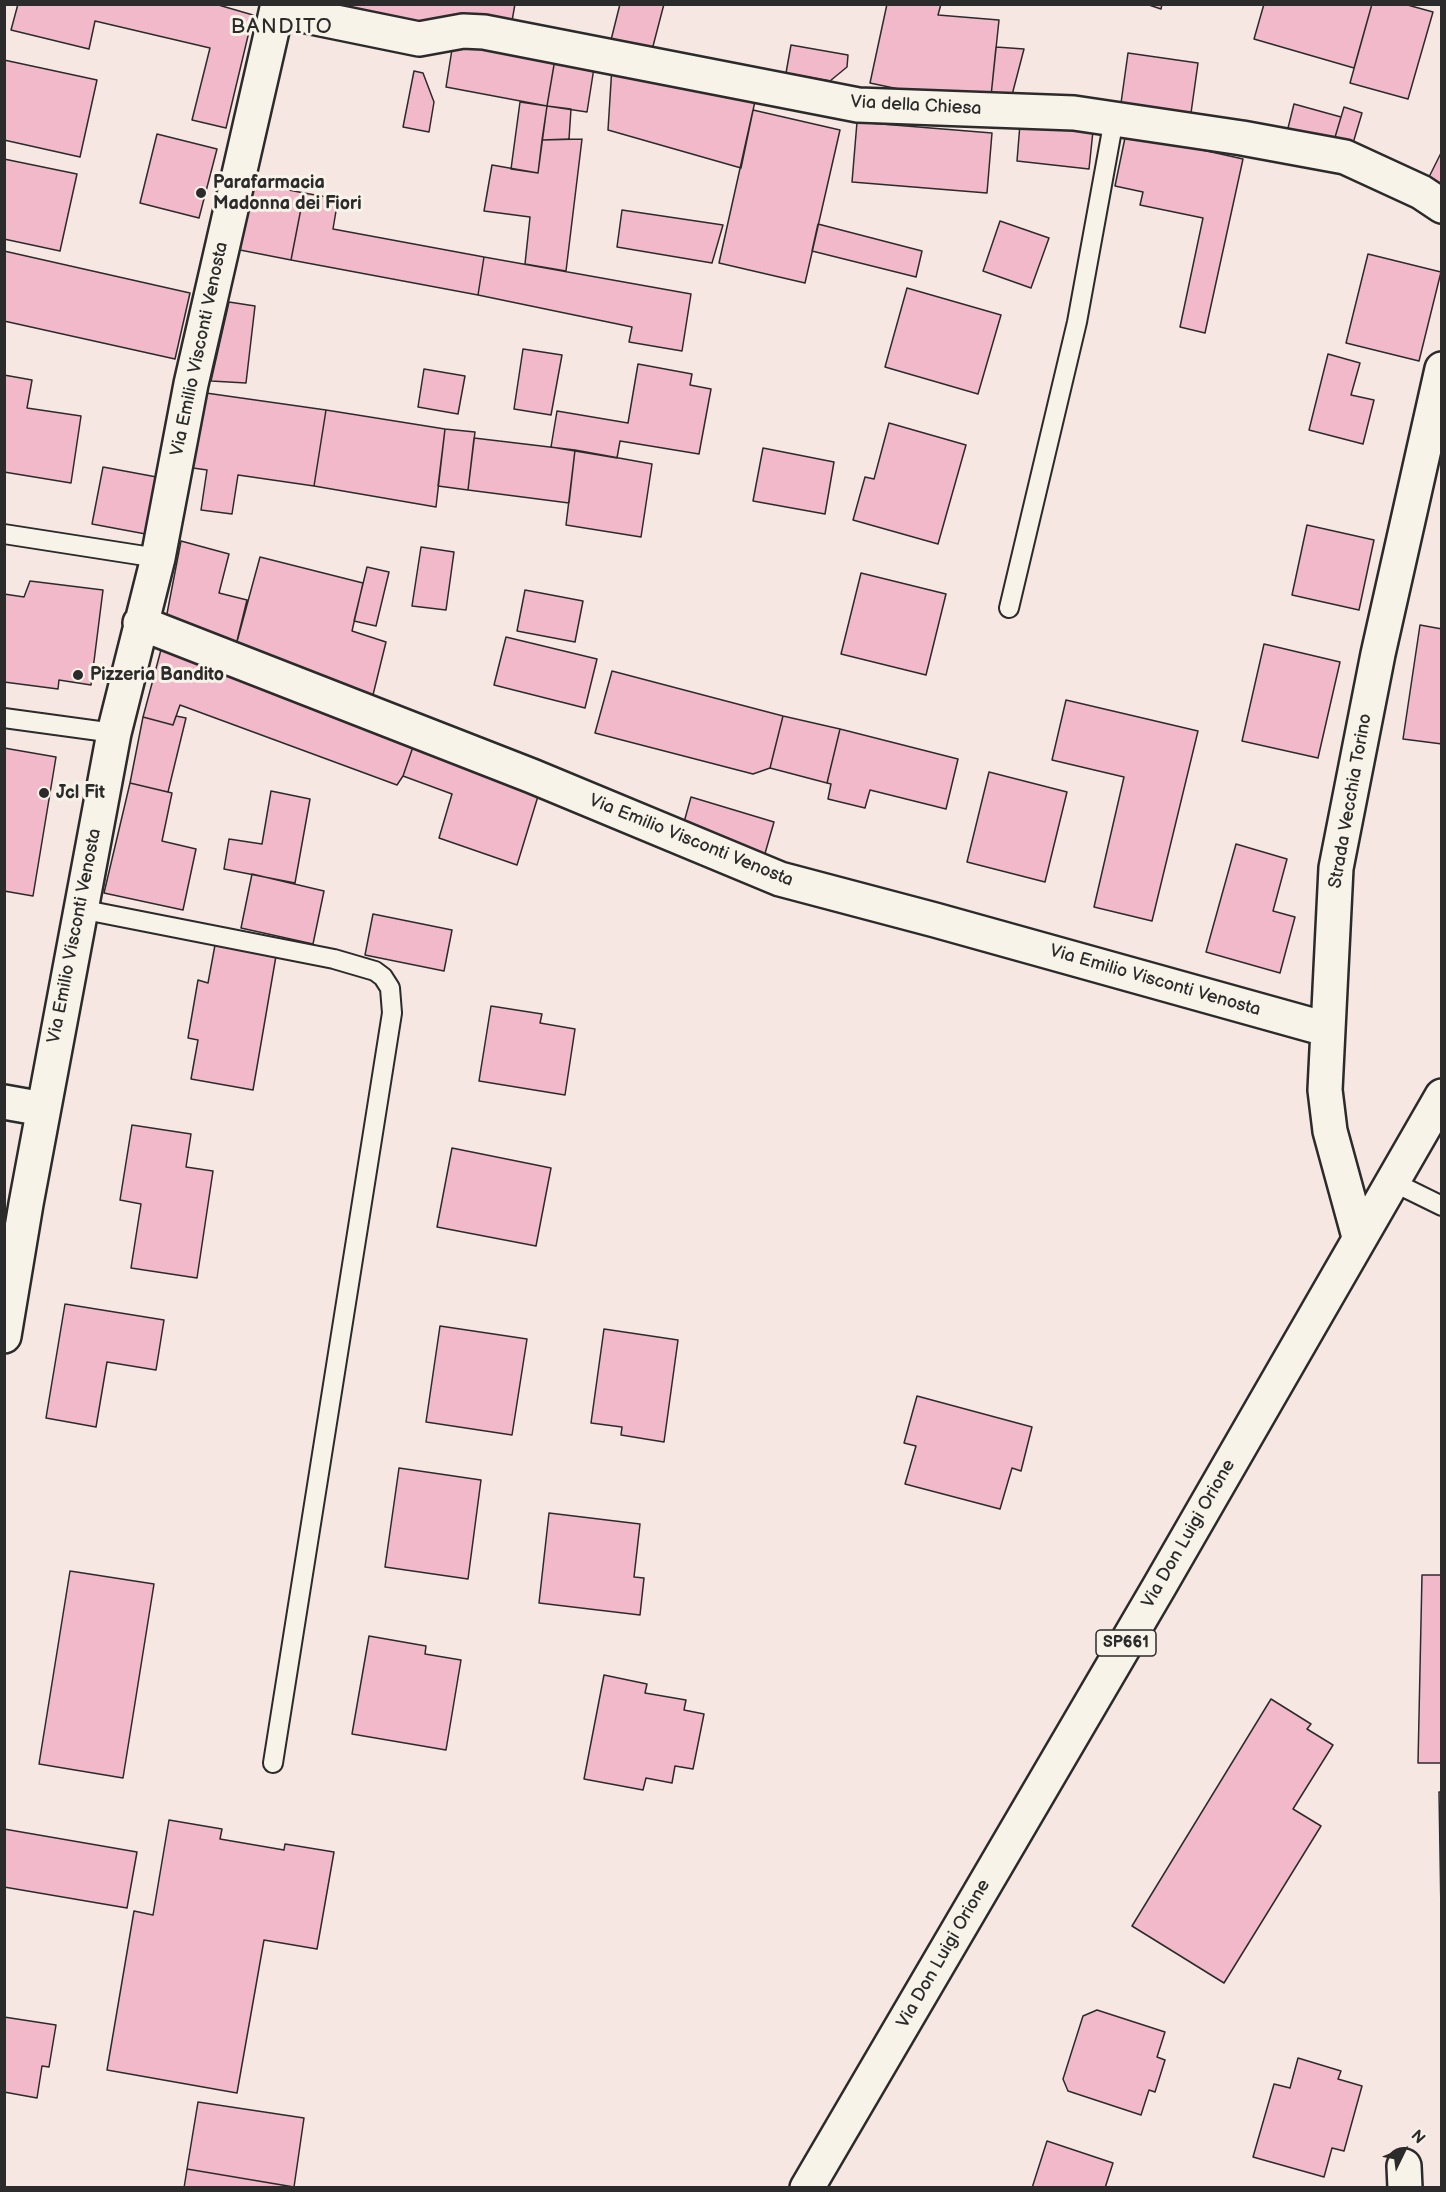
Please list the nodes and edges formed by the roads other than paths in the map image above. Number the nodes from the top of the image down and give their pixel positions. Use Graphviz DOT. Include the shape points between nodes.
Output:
graph roads {
  1 [pos="277,7"];
  2 [pos="1113,119"];
  3 [pos="1442,206"];
  4 [pos="1442,369"];
  5 [pos="4,534"];
  6 [pos="158,558"];
  7 [pos="1009,608"];
  8 [pos="140,623"];
  9 [pos="4,718"];
  10 [pos="114,733"];
  11 [pos="80,909"];
  12 [pos="1326,1029"];
  13 [pos="1442,1096"];
  14 [pos="4,1102"];
  15 [pos="43,1110"];
  16 [pos="1391,1181"];
  17 [pos="1442,1206"];
  18 [pos="1359,1237"];
  19 [pos="4,1336"];
  20 [pos="273,1763"];
  21 [pos="807,2187"];
  1 -- 2 [label="street, Via della Chiesa" via="419,39 462,31 484,32 858,105 1074,113"];
  1 -- 6 [label="street, Via Emilio Visconti Venosta" via="191,384"];
  2 -- 3 [label="street, Via della Chiesa" via="1345,157 1421,192"];
  2 -- 7 [label="lane" via="1077,322"];
  4 -- 12 [label="street, Strada Vecchia Torino" via="1378,654 1336,868"];
  5 -- 6 [label="lane"];
  6 -- 8 [label="street, Via Emilio Visconti Venosta"];
  8 -- 10 [label="street, Via Emilio Visconti Venosta"];
  8 -- 12 [label="street, Via Emilio Visconti Venosta" via="532,776 780,879"];
  9 -- 10 [label="lane"];
  10 -- 11 [label="street, Via Emilio Visconti Venosta"];
  11 -- 15 [label="street, Via Emilio Visconti Venosta"];
  11 -- 20 [label="lane" via="334,958 375,971 390,988 392,1013"];
  12 -- 18 [label="street, Strada Vecchia Torino" via="1325,1090 1330,1131"];
  13 -- 16 [label="street, Via Don Luigi Orione / SP661"];
  14 -- 15 [label="street"];
  15 -- 19 [label="street, Via Emilio Visconti Venosta"];
  16 -- 17 [label="lane"];
  16 -- 18 [label="street, Via Don Luigi Orione / SP661"];
  18 -- 21 [label="street, Via Don Luigi Orione / SP661"];
}
